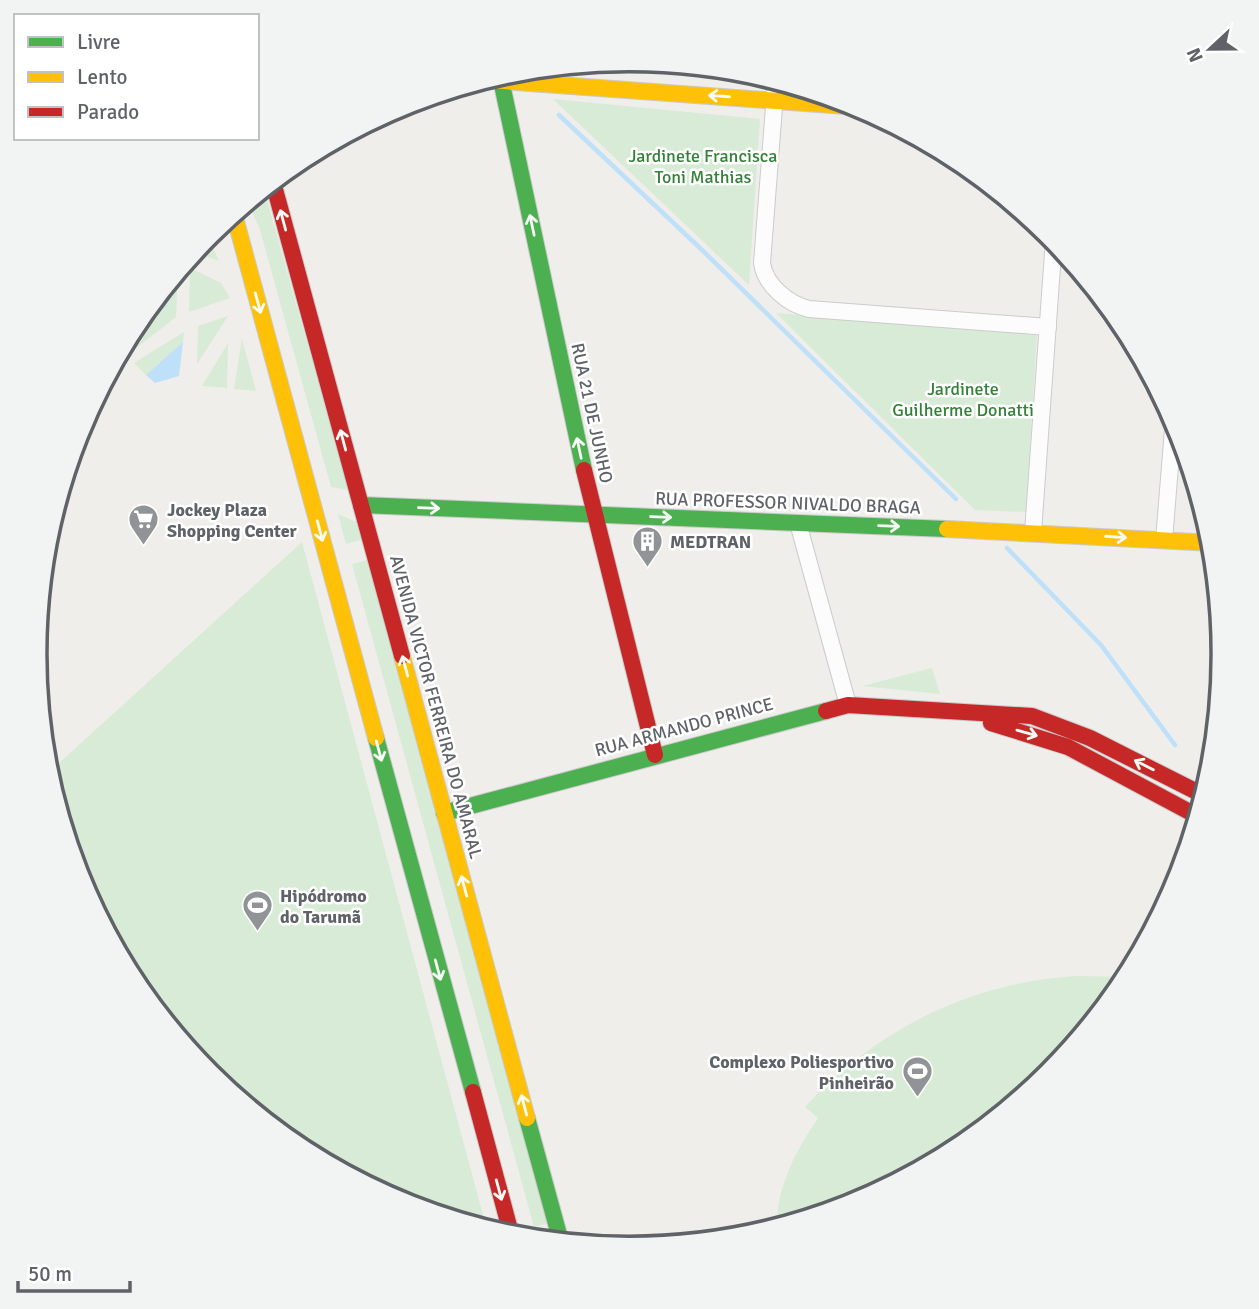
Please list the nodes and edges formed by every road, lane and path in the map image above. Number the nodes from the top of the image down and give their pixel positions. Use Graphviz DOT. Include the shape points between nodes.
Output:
graph roads {
  1 [pos="527,81"];
  2 [pos="498,87"];
  3 [pos="775,91"];
  4 [pos="774,100"];
  5 [pos="819,104"];
  6 [pos="276,192"];
  7 [pos="237,225"];
  8 [pos="1053,256"];
  9 [pos="1048,327"];
  10 [pos="1172,444"];
  11 [pos="303,465"];
  12 [pos="361,506"];
  13 [pos="593,514"];
  14 [pos="798,523"];
  15 [pos="1032,532"];
  16 [pos="1164,540"];
  17 [pos="1201,542"];
  18 [pos="848,705"];
  19 [pos="937,710"];
  20 [pos="655,755"];
  21 [pos="1195,791"];
  22 [pos="1190,812"];
  23 [pos="444,813"];
  24 [pos="509,1224"];
  25 [pos="557,1232"];
  4 -- 1 [label="main road, one-way"];
  13 -- 2 [label="main road, RUA 21 DE JUNHO, one-way"];
  3 -- 4 [label="street"];
  4 -- 5 [label="main road"];
  4 -- 9 [label="street" via="762,262 765,276 781,294 809,309"];
  12 -- 6 [label="main road, AVENIDA VICTOR FERREIRA DO AMARAL, one-way"];
  7 -- 11 [label="main road, one-way"];
  8 -- 9 [label="street"];
  9 -- 15 [label="street"];
  10 -- 16 [label="street"];
  11 -- 12 [label="main road, RUA PROFESSOR NIVALDO BRAGA" via="332,497"];
  11 -- 24 [label="main road, one-way"];
  12 -- 13 [label="main road, RUA PROFESSOR NIVALDO BRAGA, one-way"];
  23 -- 12 [label="main road, AVENIDA VICTOR FERREIRA DO AMARAL, one-way"];
  13 -- 14 [label="main road, RUA PROFESSOR NIVALDO BRAGA, one-way"];
  13 -- 20 [label="main road, RUA 21 DE JUNHO"];
  14 -- 15 [label="main road, RUA PROFESSOR NIVALDO BRAGA, one-way"];
  14 -- 18 [label="street"];
  15 -- 16 [label="main road, RUA PROFESSOR NIVALDO BRAGA, one-way"];
  16 -- 17 [label="main road, RUA PROFESSOR NIVALDO BRAGA"];
  18 -- 19 [label="main road, RUA ARMANDO PRINCE"];
  18 -- 20 [label="main road, RUA ARMANDO PRINCE"];
  21 -- 19 [label="main road, RUA ARMANDO PRINCE, one-way" via="1061,725 1009,713"];
  19 -- 22 [label="main road, RUA ARMANDO PRINCE, one-way" via="1068,747"];
  20 -- 23 [label="main road, RUA ARMANDO PRINCE"];
  25 -- 23 [label="main road, AVENIDA VICTOR FERREIRA DO AMARAL, one-way"];
}
